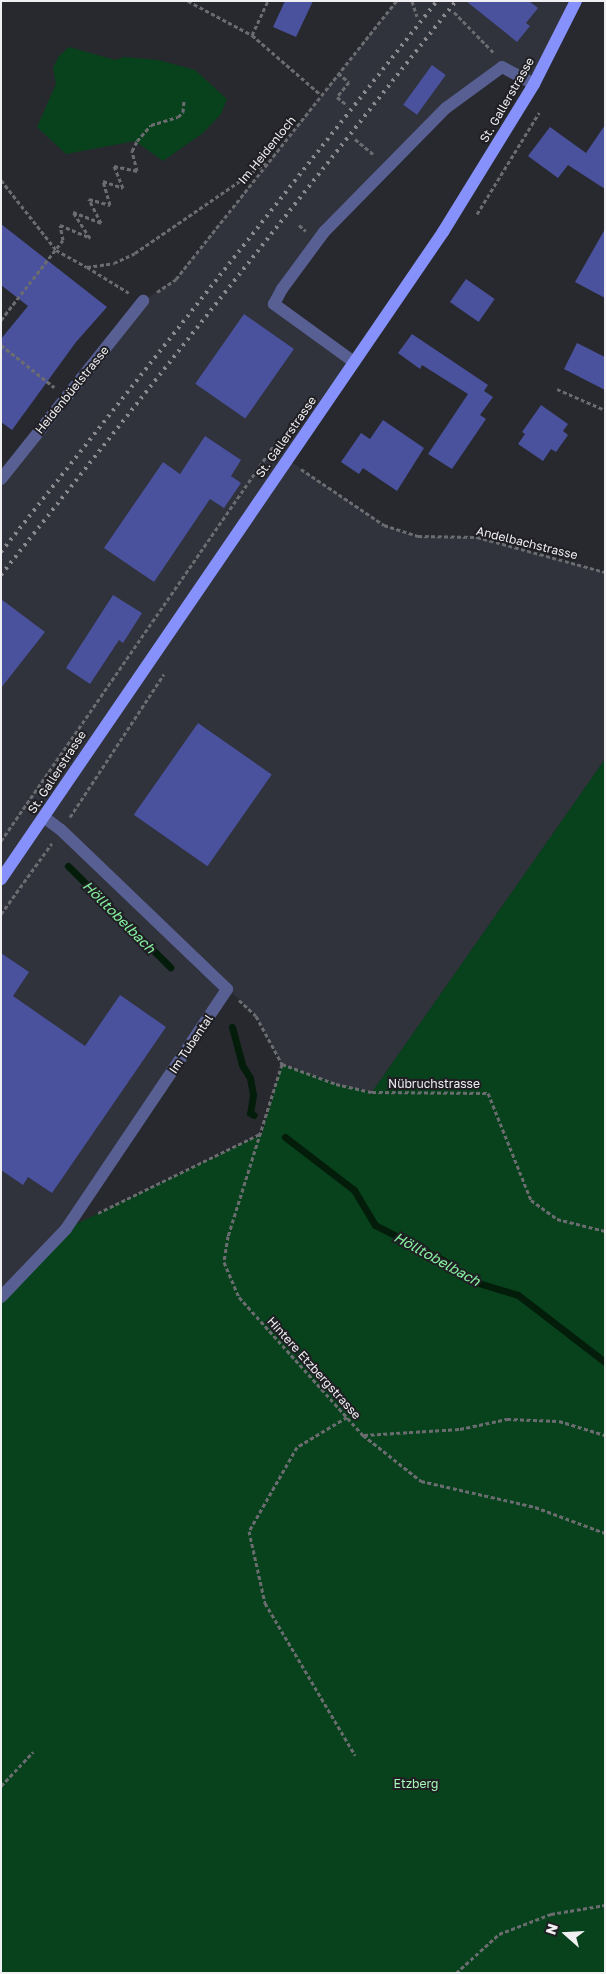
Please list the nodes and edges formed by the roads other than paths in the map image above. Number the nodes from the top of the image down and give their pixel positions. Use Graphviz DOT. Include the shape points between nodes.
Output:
graph roads {
  1 [pos="576,1"];
  2 [pos="534,84"];
  3 [pos="143,301"];
  4 [pos="354,362"];
  5 [pos="1,479"];
  6 [pos="44,817"];
  7 [pos="1,879"];
  8 [pos="1,1297"];
  1 -- 2 [label="main road, St. Gallerstrasse"];
  2 -- 4 [label="main road, St. Gallerstrasse" via="480,176"];
  2 -- 4 [label="street" via="502,67 446,108 324,232 274,304"];
  3 -- 5 [label="street, Heidenbüelstrasse"];
  4 -- 6 [label="main road, St. Gallerstrasse"];
  6 -- 7 [label="main road, St. Gallerstrasse"];
  6 -- 8 [label="street, Im Tubental" via="227,989 66,1229"];
}
